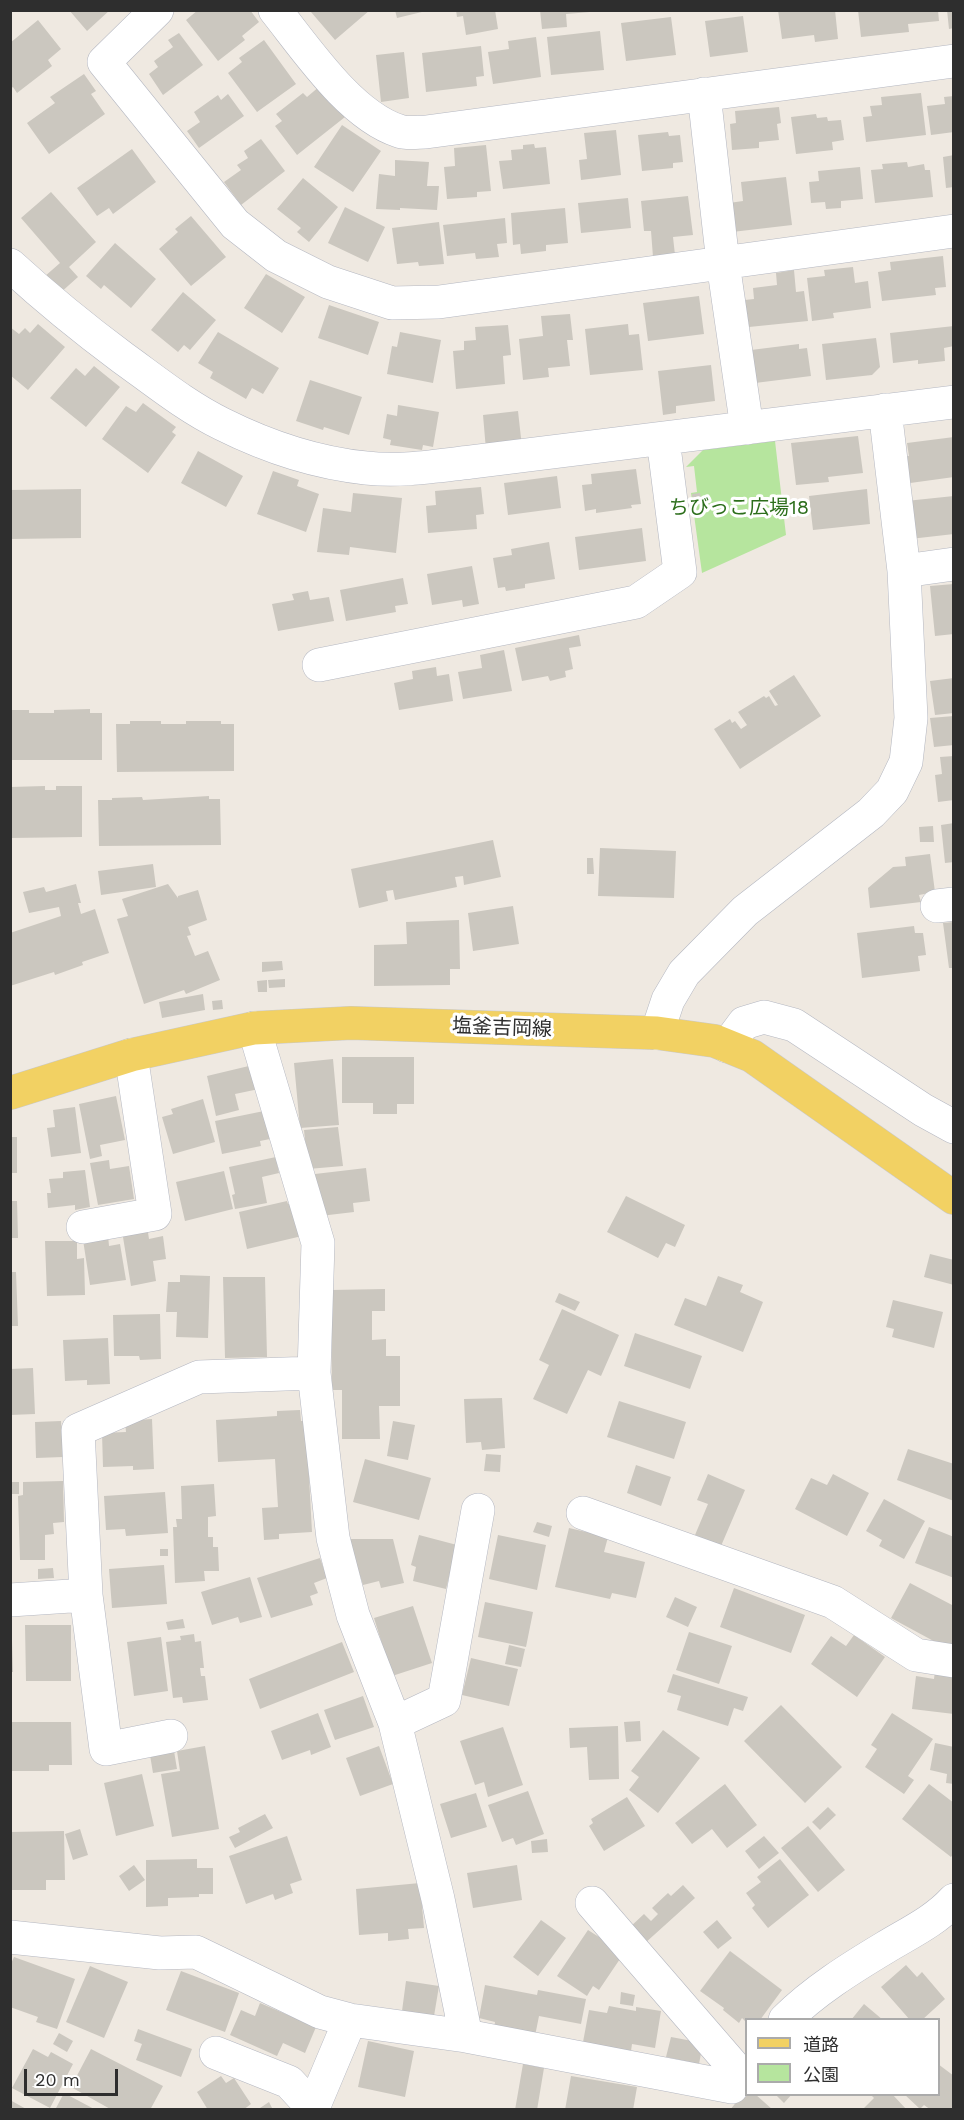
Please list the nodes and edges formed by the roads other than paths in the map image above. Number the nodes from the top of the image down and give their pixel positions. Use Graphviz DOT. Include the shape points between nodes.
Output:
graph roads {
  1 [pos="157,10"];
  2 [pos="275,10"];
  3 [pos="954,61"];
  4 [pos="704,94"];
  5 [pos="954,231"];
  6 [pos="723,262"];
  7 [pos="10,265"];
  8 [pos="954,402"];
  9 [pos="885,410"];
  10 [pos="747,428"];
  11 [pos="663,439"];
  12 [pos="954,564"];
  13 [pos="904,571"];
  14 [pos="319,665"];
  15 [pos="254,1028"];
  16 [pos="657,1033"];
  17 [pos="727,1046"];
  18 [pos="131,1055"];
  19 [pos="10,1093"];
  20 [pos="954,1127"];
  21 [pos="954,1198"];
  22 [pos="83,1227"];
  23 [pos="314,1373"];
  24 [pos="478,1510"];
  25 [pos="583,1513"];
  26 [pos="86,1595"];
  27 [pos="10,1600"];
  28 [pos="954,1661"];
  29 [pos="394,1724"];
  30 [pos="171,1736"];
  31 [pos="954,1900"];
  32 [pos="592,1903"];
  33 [pos="10,1937"];
  34 [pos="786,2018"];
  35 [pos="350,2020"];
  36 [pos="466,2036"];
  37 [pos="216,2053"];
  38 [pos="734,2084"];
  39 [pos="314,2108"];
  1 -- 6 [label="street" via="104,62 235,224 276,256 328,282 393,303 440,302"];
  2 -- 4 [label="street" via="336,86 376,122 401,132 426,132"];
  3 -- 4 [label="street"];
  4 -- 6 [label="street"];
  5 -- 6 [label="street"];
  6 -- 10 [label="street"];
  7 -- 11 [label="street" via="94,336 173,394 221,423 272,445 327,462 398,470"];
  8 -- 9 [label="street"];
  9 -- 10 [label="street"];
  9 -- 13 [label="street"];
  10 -- 11 [label="street"];
  11 -- 14 [label="street" via="680,572 636,602"];
  12 -- 13 [label="street"];
  13 -- 16 [label="street" via="911,718 906,762 892,791 871,813 745,912 684,973 668,1000"];
  15 -- 16 [label="main road, 塩釜吉岡線" via="351,1023"];
  15 -- 18 [label="main road, 塩釜吉岡線"];
  15 -- 23 [label="street" via="318,1243"];
  16 -- 17 [label="main road, 塩釜吉岡線"];
  17 -- 20 [label="street" via="744,1023 764,1017 794,1025"];
  17 -- 21 [label="main road, 塩釜吉岡線" via="752,1056"];
  18 -- 19 [label="main road, 塩釜吉岡線"];
  18 -- 22 [label="street" via="155,1214"];
  23 -- 26 [label="street" via="199,1377 78,1430"];
  23 -- 29 [label="street" via="333,1538 353,1615"];
  24 -- 29 [label="street" via="444,1700"];
  25 -- 28 [label="street" via="833,1602 916,1655"];
  26 -- 27 [label="street"];
  26 -- 30 [label="street" via="106,1749"];
  29 -- 36 [label="street" via="438,1899"];
  31 -- 34 [label="street" via="942,1913 869,1958"];
  32 -- 38 [label="street"];
  33 -- 35 [label="street" via="160,1953 196,1952 320,2012"];
  35 -- 36 [label="street"];
  35 -- 39 [label="street"];
  36 -- 38 [label="street"];
  37 -- 39 [label="street" via="289,2082"];
}
